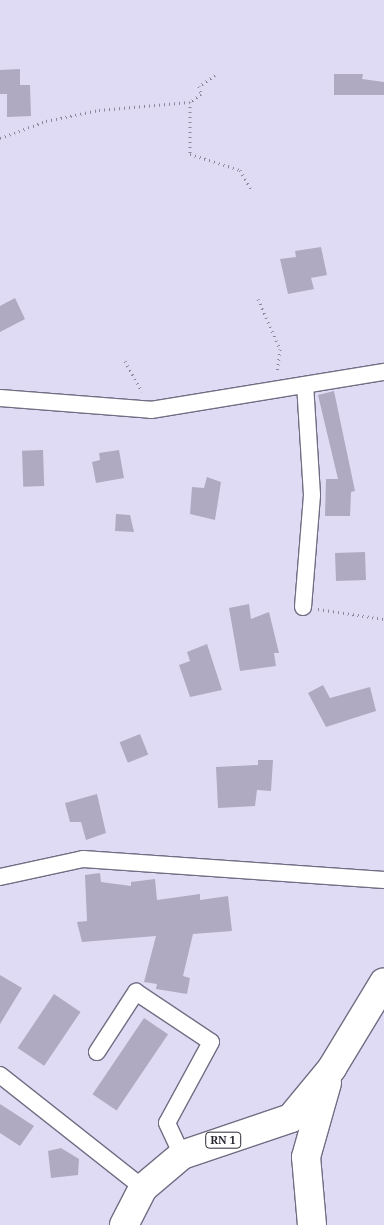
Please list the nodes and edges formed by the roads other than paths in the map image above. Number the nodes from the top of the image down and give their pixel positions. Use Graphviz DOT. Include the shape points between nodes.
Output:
graph roads {
  1 [pos="384,372"];
  2 [pos="305,385"];
  3 [pos="0,398"];
  4 [pos="303,607"];
  5 [pos="0,877"];
  6 [pos="384,880"];
  7 [pos="380,999"];
  8 [pos="97,1052"];
  9 [pos="332,1068"];
  10 [pos="0,1075"];
  11 [pos="182,1155"];
  12 [pos="142,1188"];
  13 [pos="124,1225"];
  14 [pos="312,1225"];
  1 -- 2 [label="street"];
  2 -- 3 [label="street" via="151,410"];
  2 -- 4 [label="street" via="312,495"];
  5 -- 6 [label="street" via="83,859"];
  7 -- 9 [label="highway, RN 1"];
  8 -- 11 [label="street" via="136,992 211,1042 167,1123"];
  9 -- 11 [label="highway, RN 1" via="291,1118"];
  9 -- 14 [label="highway, RN 1" via="306,1158"];
  10 -- 12 [label="street"];
  11 -- 12 [label="highway, RN 1"];
  12 -- 13 [label="highway, RN 1"];
}
